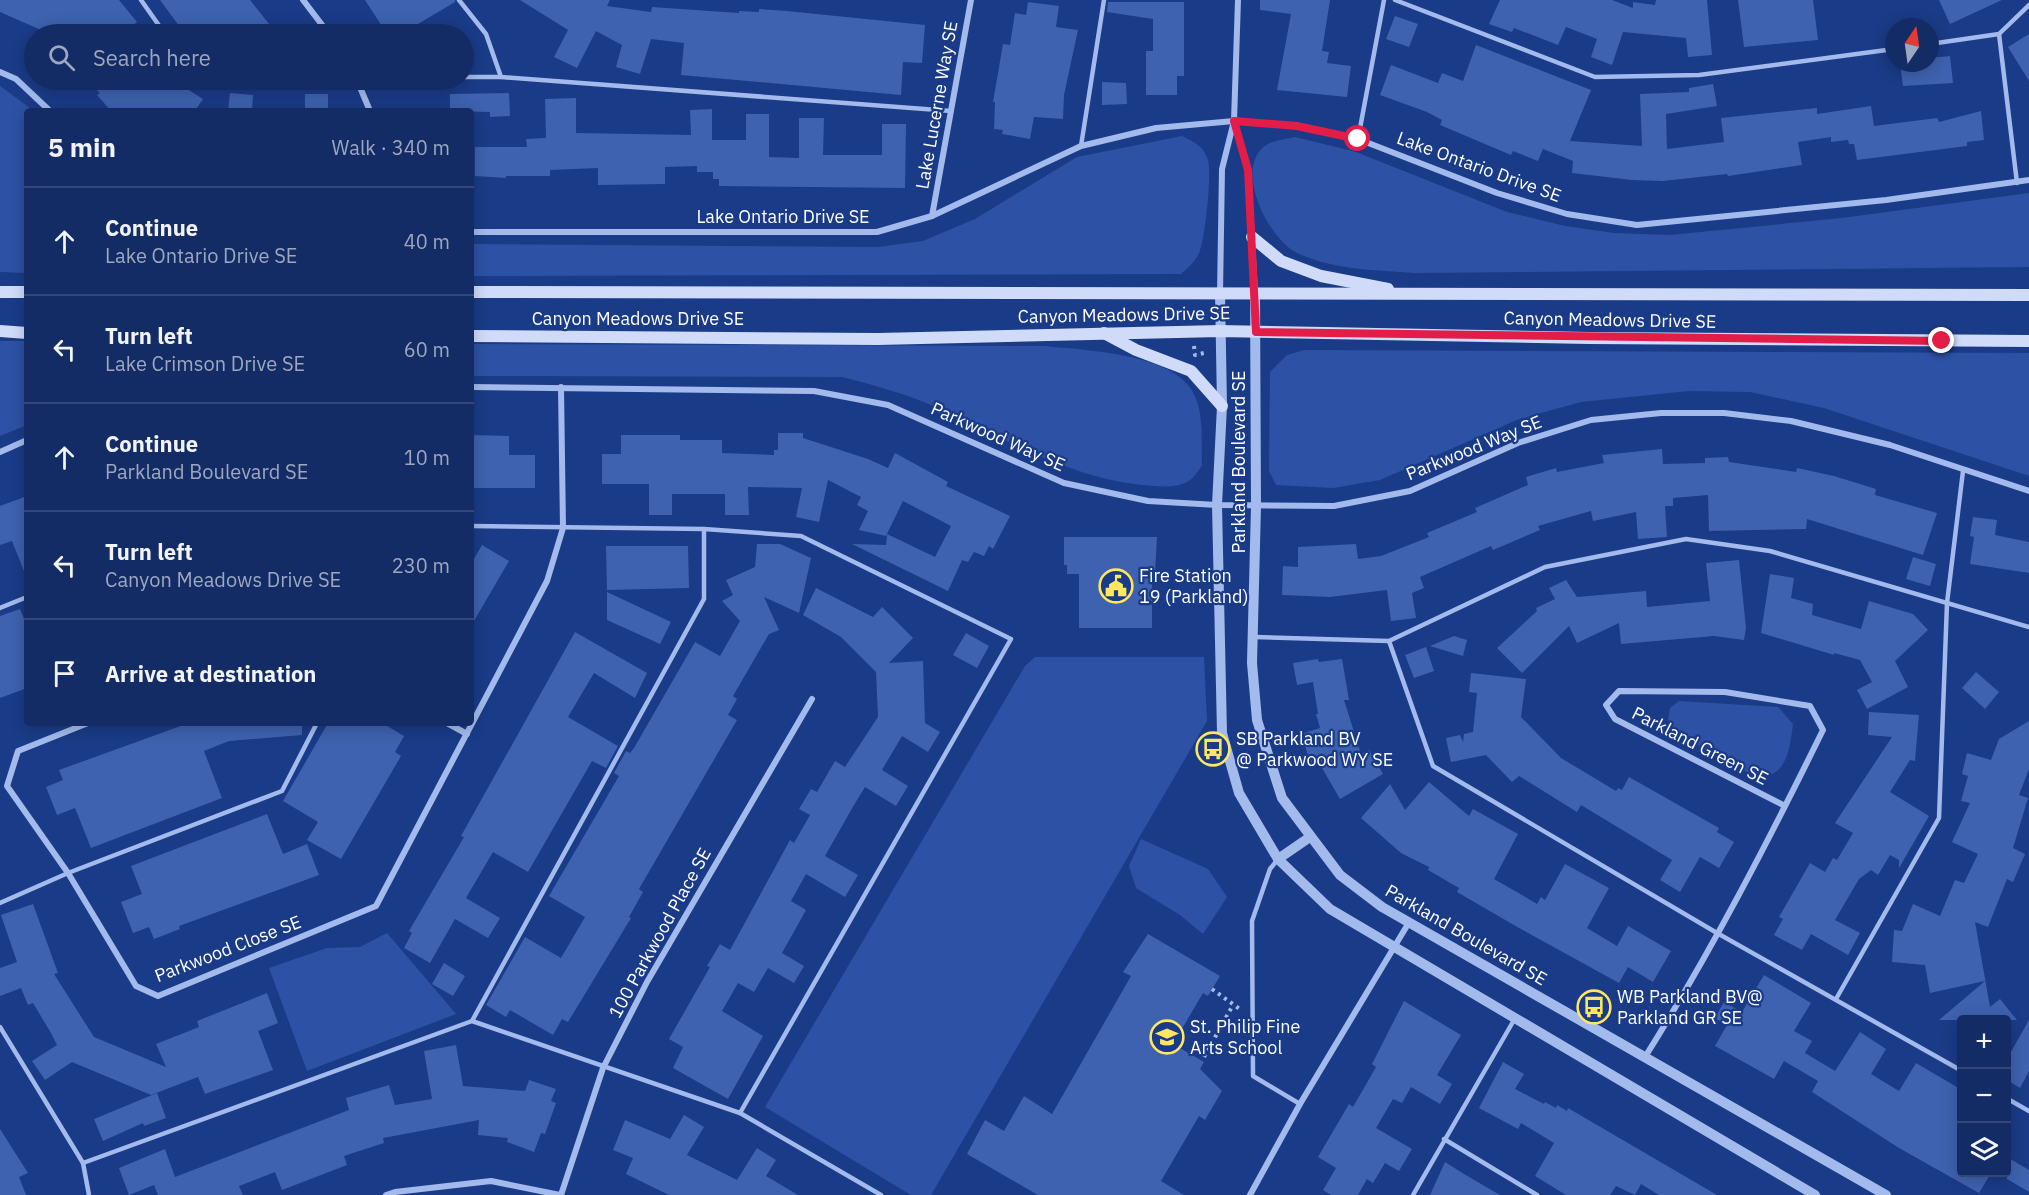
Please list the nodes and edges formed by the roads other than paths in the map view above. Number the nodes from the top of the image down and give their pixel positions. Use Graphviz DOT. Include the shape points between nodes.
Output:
graph roads {
  1 [pos="141,0"];
  2 [pos="303,0"];
  3 [pos="459,0"];
  4 [pos="972,0"];
  5 [pos="1104,0"];
  6 [pos="1238,0"];
  7 [pos="1384,0"];
  8 [pos="1395,0"];
  9 [pos="2029,5"];
  10 [pos="158,24"];
  11 [pos="321,24"];
  12 [pos="1999,34"];
  13 [pos="1939,43"];
  14 [pos="1885,49"];
  15 [pos="0,72"];
  16 [pos="474,77"];
  17 [pos="501,77"];
  18 [pos="24,87"];
  19 [pos="28,90"];
  20 [pos="361,90"];
  21 [pos="47,108"];
  22 [pos="369,108"];
  23 [pos="951,111"];
  24 [pos="1234,121"];
  25 [pos="1358,139"];
  26 [pos="1081,146"];
  27 [pos="2029,180"];
  28 [pos="2017,183"];
  29 [pos="932,216"];
  30 [pos="474,232"];
  31 [pos="1252,237"];
  32 [pos="0,292"];
  33 [pos="24,292"];
  34 [pos="474,292"];
  35 [pos="1220,293"];
  36 [pos="1255,293"];
  37 [pos="1419,295"];
  38 [pos="2029,295"];
  39 [pos="0,331"];
  40 [pos="1220,331"];
  41 [pos="1256,332"];
  42 [pos="24,333"];
  43 [pos="1103,333"];
  44 [pos="474,336"];
  45 [pos="2029,341"];
  46 [pos="474,387"];
  47 [pos="561,387"];
  48 [pos="1222,406"];
  49 [pos="24,441"];
  50 [pos="0,452"];
  51 [pos="1964,471"];
  52 [pos="2029,491"];
  53 [pos="1217,505"];
  54 [pos="1256,506"];
  55 [pos="474,526"];
  56 [pos="563,528"];
  57 [pos="704,529"];
  58 [pos="24,598"];
  59 [pos="1947,603"];
  60 [pos="0,608"];
  61 [pos="2029,627"];
  62 [pos="1253,637"];
  63 [pos="1389,641"];
  64 [pos="812,699"];
  65 [pos="474,721"];
  66 [pos="80,726"];
  67 [pos="315,726"];
  68 [pos="452,726"];
  69 [pos="471,726"];
  70 [pos="467,734"];
  71 [pos="1785,807"];
  72 [pos="1310,837"];
  73 [pos="1278,859"];
  74 [pos="68,873"];
  75 [pos="0,903"];
  76 [pos="1408,924"];
  77 [pos="1717,933"];
  78 [pos="1393,949"];
  79 [pos="1836,999"];
  80 [pos="1514,1020"];
  81 [pos="472,1021"];
  82 [pos="0,1026"];
  83 [pos="1645,1057"];
  84 [pos="603,1068"];
  85 [pos="1958,1069"];
  86 [pos="2011,1100"];
  87 [pos="1300,1104"];
  88 [pos="2029,1111"];
  89 [pos="740,1113"];
  90 [pos="1444,1139"];
  91 [pos="83,1163"];
  92 [pos="1251,1193"];
  93 [pos="89,1195"];
  94 [pos="386,1195"];
  95 [pos="560,1195"];
  96 [pos="881,1195"];
  97 [pos="1259,1195"];
  98 [pos="1413,1195"];
  99 [pos="1537,1195"];
  100 [pos="1815,1195"];
  101 [pos="1886,1195"];
  1 -- 10 [label="lane"];
  2 -- 11 [label="street"];
  3 -- 17 [label="lane" via="486,34"];
  4 -- 23 [label="street, Lake Lucerne Way SE"];
  5 -- 26 [label="lane"];
  6 -- 24 [label="street"];
  7 -- 25 [label="lane"];
  8 -- 14 [label="lane" via="1595,77 1699,75"];
  9 -- 12 [label="lane"];
  12 -- 13 [label="lane"];
  12 -- 28 [label="lane"];
  15 -- 18 [label="street"];
  16 -- 17 [label="lane"];
  17 -- 23 [label="lane"];
  19 -- 21 [label="street"];
  20 -- 22 [label="street"];
  23 -- 29 [label="street, Lake Lucerne Way SE"];
  24 -- 25 [label="street, Lake Ontario Drive SE" via="1297,126"];
  24 -- 26 [label="street, Lake Ontario Drive SE" via="1156,128"];
  24 -- 31 [label="street" via="1248,170"];
  24 -- 35 [label="street" via="1222,169"];
  25 -- 28 [label="street, Lake Ontario Drive SE" via="1497,193 1567,214 1637,225"];
  26 -- 29 [label="street, Lake Ontario Drive SE"];
  27 -- 28 [label="street, Lake Ontario Drive SE"];
  29 -- 30 [label="street, Lake Ontario Drive SE" via="877,232"];
  31 -- 36 [label="street"];
  31 -- 37 [label="main road" via="1281,261 1321,276"];
  32 -- 33 [label="main road"];
  34 -- 35 [label="main road, Canyon Meadows Drive SE"];
  35 -- 36 [label="main road, Canyon Meadows Drive SE"];
  35 -- 40 [label="street, Parkland Boulevard SE"];
  36 -- 37 [label="main road, Canyon Meadows Drive SE"];
  36 -- 41 [label="street, Parkland Boulevard SE"];
  37 -- 38 [label="main road, Canyon Meadows Drive SE"];
  39 -- 42 [label="main road"];
  40 -- 41 [label="main road, Canyon Meadows Drive SE"];
  40 -- 43 [label="main road, Canyon Meadows Drive SE"];
  40 -- 48 [label="street, Parkland Boulevard SE"];
  41 -- 45 [label="main road, Canyon Meadows Drive SE"];
  41 -- 54 [label="street, Parkland Boulevard SE"];
  43 -- 44 [label="main road, Canyon Meadows Drive SE" via="878,339"];
  43 -- 48 [label="main road" via="1191,371"];
  46 -- 47 [label="street, Parkwood Way SE"];
  47 -- 53 [label="street, Parkwood Way SE" via="814,392 867,401 888,405 1065,483 1148,501"];
  47 -- 56 [label="street, Parkwood Close SE"];
  48 -- 53 [label="street, Parkland Boulevard SE"];
  49 -- 50 [label="street"];
  51 -- 52 [label="street, Parkwood Way SE"];
  51 -- 54 [label="street, Parkwood Way SE" via="1890,445 1791,420 1724,413 1661,413 1591,420 1539,436 1410,491 1334,506"];
  51 -- 59 [label="lane"];
  53 -- 54 [label="street, Parkwood Way SE"];
  53 -- 73 [label="street, Parkland Boulevard SE" via="1222,733 1239,793"];
  54 -- 62 [label="street, Parkland Boulevard SE"];
  55 -- 56 [label="lane"];
  56 -- 57 [label="lane"];
  56 -- 65 [label="street, Parkwood Close SE" via="547,581"];
  57 -- 81 [label="lane" via="704,599"];
  57 -- 89 [label="lane" via="801,536 1011,639"];
  58 -- 60 [label="lane"];
  59 -- 61 [label="lane"];
  59 -- 63 [label="lane" via="1770,551 1686,539 1545,567"];
  59 -- 79 [label="lane" via="1939,818"];
  62 -- 63 [label="lane"];
  62 -- 72 [label="street, Parkland Boulevard SE" via="1257,720 1282,798"];
  63 -- 77 [label="lane" via="1433,766"];
  64 -- 84 [label="street, 100 Parkwood Place SE" via="647,982"];
  66 -- 74 [label="street, Parkwood Close SE" via="18,751 7,786"];
  67 -- 74 [label="lane" via="282,791"];
  68 -- 70 [label="street"];
  69 -- 70 [label="street, Parkwood Close SE"];
  70 -- 74 [label="street, Parkwood Close SE" via="376,906 158,996 136,986"];
  71 -- 71 [label="street, Parkland Green SE" via="1823,730 1810,706 1725,692 1619,691 1606,705 1615,719"];
  71 -- 77 [label="street, Parkland Green SE"];
  72 -- 73 [label="street"];
  72 -- 76 [label="street, Parkland Boulevard SE" via="1340,875"];
  73 -- 78 [label="street, Parkland Boulevard SE" via="1330,909"];
  73 -- 87 [label="lane" via="1270,869 1252,921 1253,1076"];
  74 -- 75 [label="lane"];
  76 -- 78 [label="street"];
  76 -- 83 [label="street, Parkland Boulevard SE"];
  77 -- 79 [label="lane"];
  77 -- 83 [label="street, Parkland Green SE"];
  78 -- 80 [label="street, Parkland Boulevard SE"];
  78 -- 87 [label="street"];
  79 -- 85 [label="lane"];
  80 -- 90 [label="lane"];
  80 -- 100 [label="street, Parkland Boulevard SE"];
  81 -- 84 [label="lane"];
  81 -- 91 [label="lane"];
  82 -- 91 [label="lane"];
  83 -- 101 [label="street, Parkland Boulevard SE"];
  84 -- 89 [label="lane"];
  84 -- 95 [label="street, 100 Parkwood Place SE"];
  86 -- 88 [label="lane"];
  87 -- 92 [label="street"];
  89 -- 96 [label="lane"];
  90 -- 98 [label="lane"];
  90 -- 99 [label="lane"];
  91 -- 93 [label="lane"];
  92 -- 97 [label="street"];
  94 -- 95 [label="street" via="490,1181"];
}
